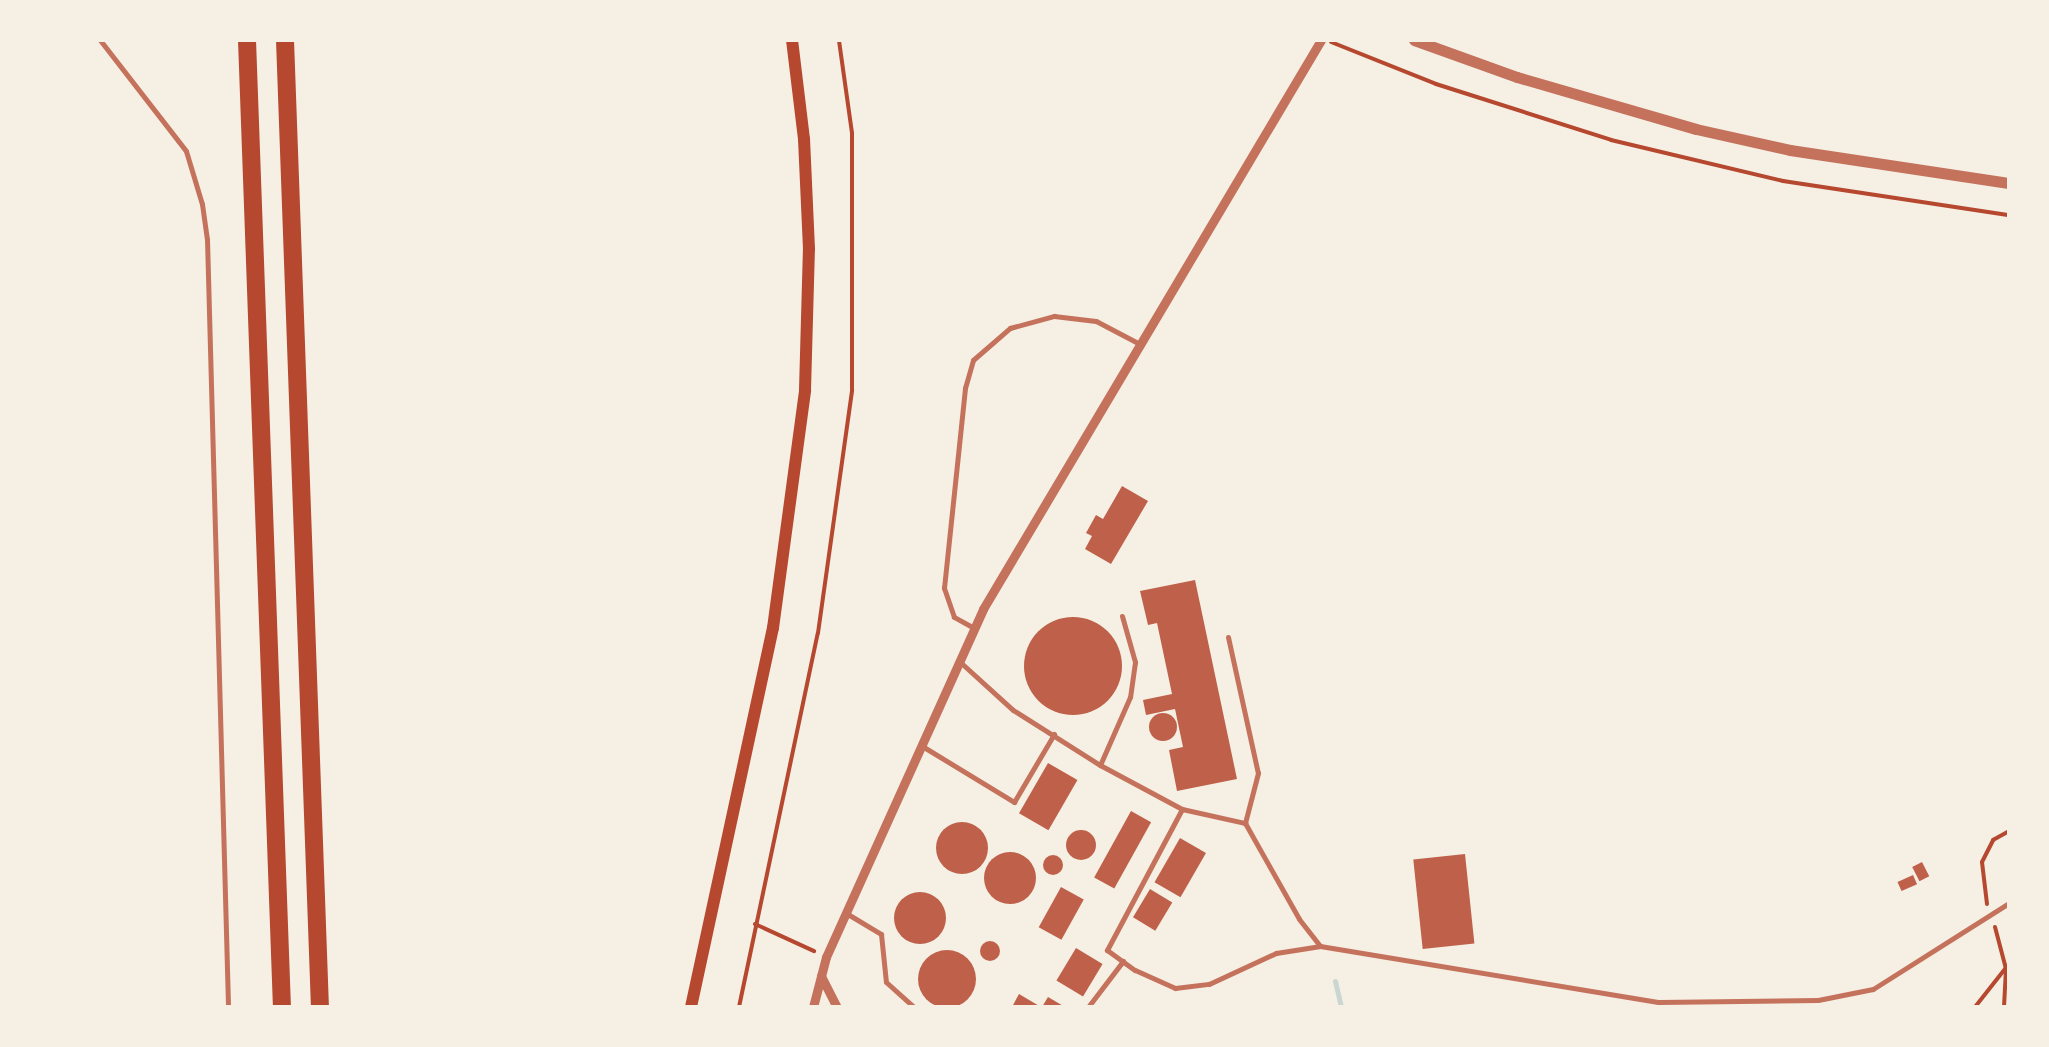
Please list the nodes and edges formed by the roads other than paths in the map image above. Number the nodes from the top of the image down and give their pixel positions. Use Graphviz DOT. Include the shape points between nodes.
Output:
graph roads {
  1 [pos="100,40"];
  2 [pos="247,40"];
  3 [pos="285,40"];
  4 [pos="792,40"];
  5 [pos="1324,40"];
  6 [pos="1414,40"];
  7 [pos="2009,183"];
  8 [pos="1140,344"];
  9 [pos="1122,616"];
  10 [pos="974,628"];
  11 [pos="1228,637"];
  12 [pos="958,660"];
  13 [pos="1054,734"];
  14 [pos="921,746"];
  15 [pos="1100,765"];
  16 [pos="1182,809"];
  17 [pos="1246,823"];
  18 [pos="2009,903"];
  19 [pos="846,912"];
  20 [pos="1320,946"];
  21 [pos="1123,962"];
  22 [pos="821,976"];
  23 [pos="228,1007"];
  24 [pos="282,1007"];
  25 [pos="320,1007"];
  26 [pos="692,1007"];
  27 [pos="813,1007"];
  28 [pos="837,1007"];
  29 [pos="914,1007"];
  30 [pos="1088,1007"];
  1 -- 23 [label="lane" via="186,152 207,239"];
  2 -- 24 [label="highway"];
  3 -- 25 [label="highway"];
  4 -- 26 [label="main road" via="809,249 805,390 773,628"];
  5 -- 8 [label="street"];
  6 -- 7 [label="street" via="1517,78 1696,129"];
  8 -- 10 [label="street"];
  8 -- 10 [label="lane" via="1096,322 1054,316 1010,328 973,360 944,588 954,616"];
  9 -- 15 [label="lane" via="1135,662 1130,697"];
  10 -- 12 [label="street"];
  11 -- 17 [label="lane" via="1258,773"];
  12 -- 13 [label="lane" via="1013,710"];
  12 -- 14 [label="street"];
  13 -- 14 [label="lane" via="1014,802"];
  13 -- 15 [label="lane"];
  14 -- 19 [label="street"];
  15 -- 16 [label="lane"];
  16 -- 17 [label="lane"];
  16 -- 21 [label="lane" via="1106,950"];
  17 -- 20 [label="lane"];
  18 -- 20 [label="lane" via="1873,990 1818,1000 1659,1002"];
  19 -- 22 [label="street"];
  19 -- 29 [label="lane" via="882,934 886,982"];
  20 -- 21 [label="lane" via="1276,953 1209,984 1175,988"];
  21 -- 30 [label="lane"];
  22 -- 27 [label="street"];
  22 -- 28 [label="street"];
}
